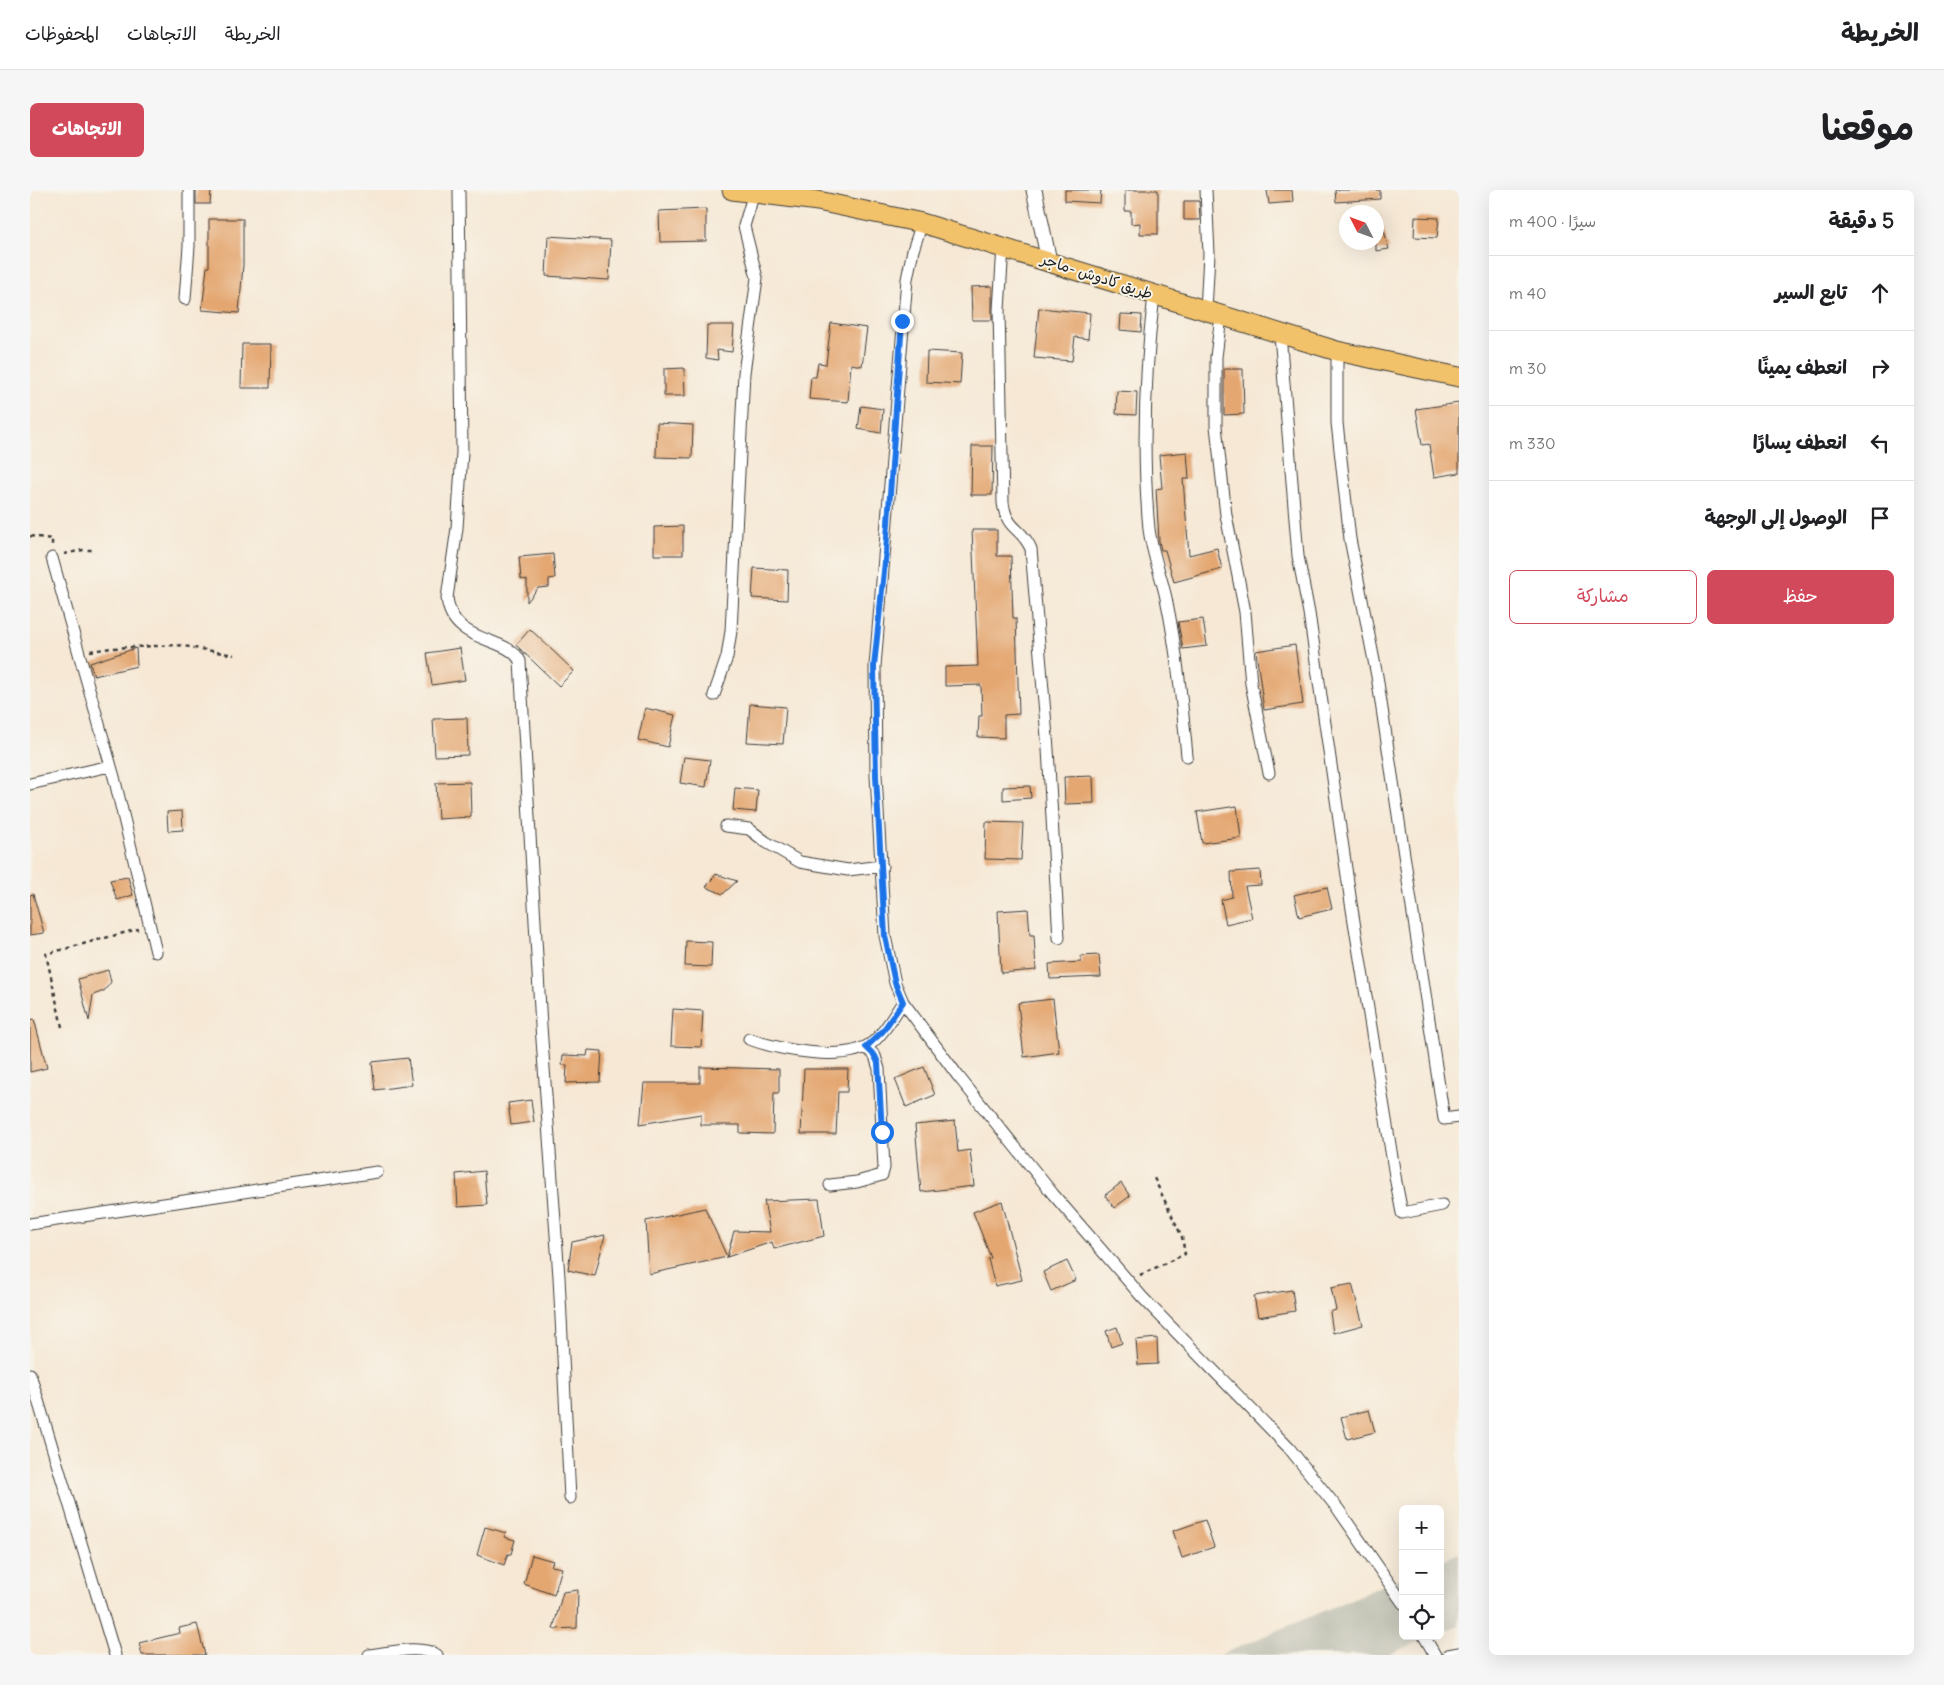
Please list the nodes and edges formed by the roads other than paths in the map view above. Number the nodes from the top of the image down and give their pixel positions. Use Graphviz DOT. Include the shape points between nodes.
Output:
graph roads {
  1 [pos="189,190"];
  2 [pos="459,190"];
  3 [pos="732,190"];
  4 [pos="1034,190"];
  5 [pos="1206,190"];
  6 [pos="754,193"];
  7 [pos="818,195"];
  8 [pos="922,223"];
  9 [pos="1003,247"];
  10 [pos="1049,261"];
  11 [pos="1154,295"];
  12 [pos="184,299"];
  13 [pos="1213,314"];
  14 [pos="1280,334"];
  15 [pos="1337,351"];
  16 [pos="1459,377"];
  17 [pos="52,558"];
  18 [pos="714,695"];
  19 [pos="1187,756"];
  20 [pos="110,766"];
  21 [pos="1269,773"];
  22 [pos="30,784"];
  23 [pos="726,826"];
  24 [pos="882,866"];
  25 [pos="1059,938"];
  26 [pos="156,952"];
  27 [pos="903,1002"];
  28 [pos="749,1039"];
  29 [pos="866,1047"];
  30 [pos="1459,1117"];
  31 [pos="377,1172"];
  32 [pos="830,1184"];
  33 [pos="1442,1205"];
  34 [pos="30,1224"];
  35 [pos="30,1374"];
  36 [pos="570,1498"];
  37 [pos="1399,1598"];
  38 [pos="1426,1640"];
  39 [pos="1459,1653"];
  40 [pos="115,1655"];
  41 [pos="369,1655"];
  42 [pos="437,1655"];
  43 [pos="1435,1655"];
  44 [pos="1448,1655"];
  1 -- 12 [label="street" via="189,246"];
  2 -- 36 [label="street" via="462,452 457,528 447,598 448,609 460,625 506,648 520,661 560,1287"];
  3 -- 6 [label="highway, طريق كادوش -ماجر"];
  4 -- 10 [label="street"];
  5 -- 13 [label="street"];
  6 -- 7 [label="highway, طريق كادوش -ماجر"];
  6 -- 18 [label="street" via="744,226 757,278 744,373 731,631 727,657"];
  7 -- 8 [label="highway, طريق كادوش -ماجر"];
  8 -- 9 [label="highway, طريق كادوش -ماجر"];
  8 -- 24 [label="street" via="907,279 874,666"];
  9 -- 10 [label="highway, طريق كادوش -ماجر"];
  9 -- 25 [label="street" via="1000,320 1003,503 1008,522 1031,548 1048,749"];
  10 -- 11 [label="highway, طريق كادوش -ماجر"];
  11 -- 13 [label="highway, طريق كادوش -ماجر"];
  11 -- 19 [label="street" via="1148,342 1146,417 1149,529 1166,600"];
  13 -- 14 [label="highway, طريق كادوش -ماجر"];
  13 -- 21 [label="street" via="1216,426 1225,506 1245,612 1251,684"];
  14 -- 15 [label="highway, طريق كادوش -ماجر"];
  14 -- 33 [label="street" via="1298,556 1399,1198 1402,1213"];
  15 -- 16 [label="highway, طريق كادوش -ماجر"];
  15 -- 30 [label="street" via="1337,423 1350,539 1377,676 1444,1119"];
  17 -- 20 [label="street"];
  20 -- 22 [label="street"];
  20 -- 26 [label="street"];
  23 -- 24 [label="street" via="749,829 800,862 848,870"];
  24 -- 27 [label="street" via="885,936 895,983"];
  27 -- 29 [label="street" via="883,1031"];
  27 -- 37 [label="street" via="958,1076 1128,1282 1289,1448 1338,1509"];
  28 -- 29 [label="street" via="769,1046 820,1054"];
  29 -- 32 [label="street" via="877,1059 879,1069 884,1168 882,1175 874,1179"];
  31 -- 34 [label="street"];
  35 -- 40 [label="street"];
  38 -- 43 [label="street"];
  39 -- 44 [label="street"];
  41 -- 42 [label="street" via="414,1651"];
}
